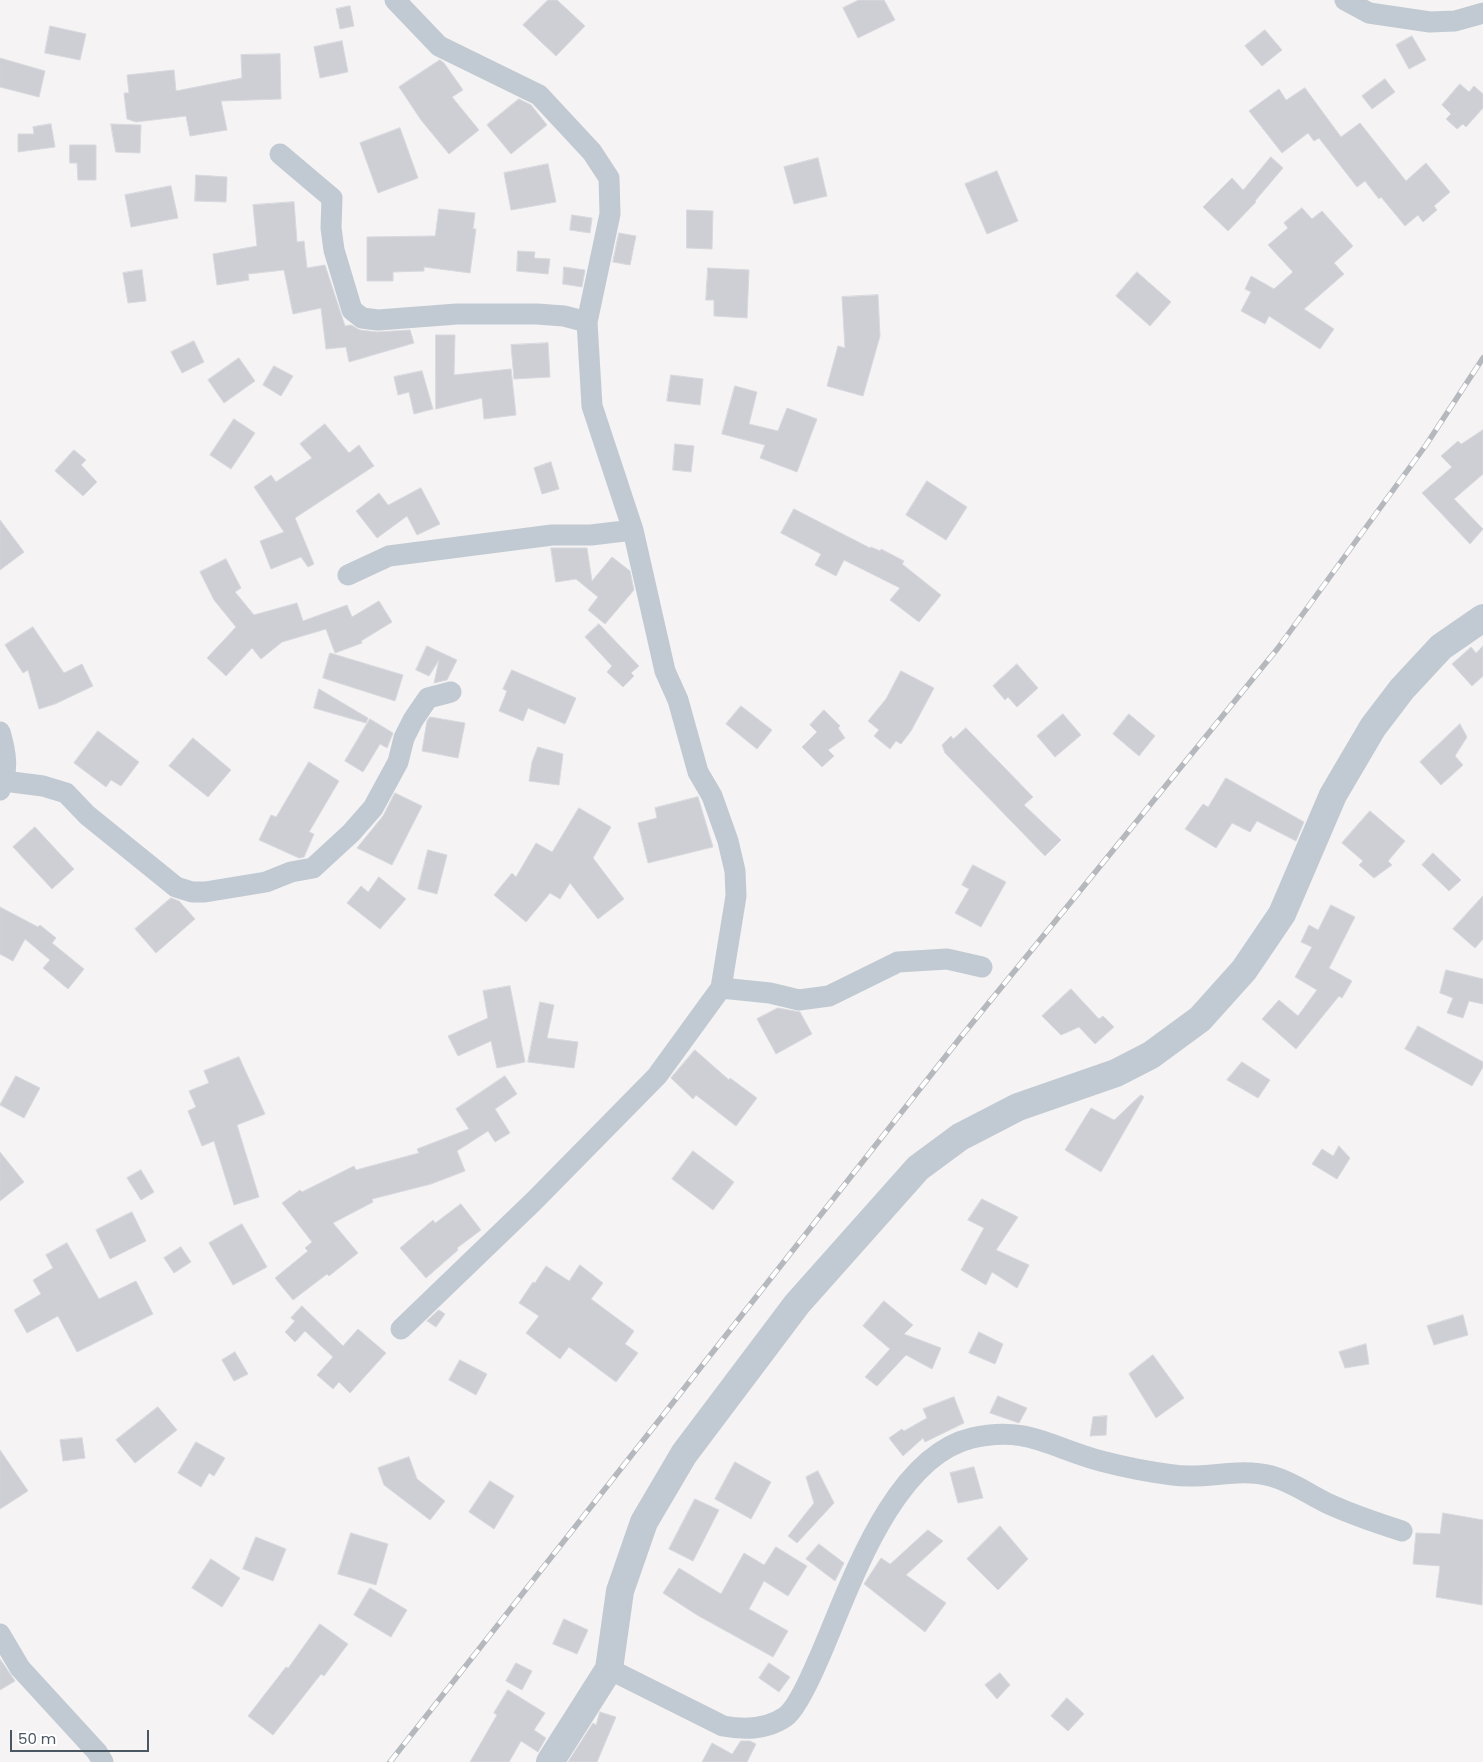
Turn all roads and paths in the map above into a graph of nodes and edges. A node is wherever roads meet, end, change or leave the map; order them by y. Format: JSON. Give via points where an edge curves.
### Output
{"nodes":[{"id":1,"x":395,"y":0,"type":"edge"},
{"id":2,"x":1345,"y":0,"type":"edge"},
{"id":3,"x":1483,"y":13,"type":"edge"},
{"id":4,"x":280,"y":154,"type":"dead end"},
{"id":5,"x":587,"y":322,"type":"junction"},
{"id":6,"x":633,"y":530,"type":"junction"},
{"id":7,"x":348,"y":575,"type":"dead end"},
{"id":8,"x":1483,"y":618,"type":"edge"},
{"id":9,"x":451,"y":692,"type":"dead end"},
{"id":10,"x":0,"y":732,"type":"edge"},
{"id":11,"x":2,"y":786,"type":"edge"},
{"id":12,"x":982,"y":967,"type":"dead end"},
{"id":13,"x":721,"y":988,"type":"junction"},
{"id":14,"x":401,"y":1329,"type":"dead end"},
{"id":15,"x":1402,"y":1531,"type":"dead end"},
{"id":16,"x":0,"y":1634,"type":"edge"},
{"id":17,"x":609,"y":1669,"type":"junction"},
{"id":18,"x":103,"y":1762,"type":"edge"},
{"id":19,"x":550,"y":1762,"type":"edge"}],
"edges":[{"from":1,"to":5,"type":"street","via":[[439,46],[540,95],[592,152],[608,178],[610,214]]},
{"from":2,"to":3,"type":"street","via":[[1369,13],[1430,22],[1455,21]]},
{"from":4,"to":5,"type":"street","via":[[332,198],[330,228],[334,250],[352,310],[362,318],[538,314]]},
{"from":5,"to":6,"type":"street","via":[[592,406]]},
{"from":6,"to":7,"type":"street","via":[[552,535],[389,556]]},
{"from":6,"to":13,"type":"street","via":[[665,670],[678,700],[698,772],[712,796],[728,841],[735,871],[736,896]]},
{"from":8,"to":17,"type":"street","via":[[1441,647],[1402,689],[1373,727],[1333,795],[1282,914],[1244,970],[1200,1019],[1158,1050],[1125,1068],[1018,1107],[960,1137],[918,1168],[797,1304],[684,1454],[644,1522],[620,1591]]},
{"from":9,"to":11,"type":"street","via":[[428,698],[412,720],[398,762],[373,808],[351,833],[313,868],[266,882],[205,892],[176,887],[87,815],[66,793],[43,786]]},
{"from":10,"to":11,"type":"street","via":[[7,755]]},
{"from":12,"to":13,"type":"street","via":[[947,959],[898,962],[828,996],[799,1000]]},
{"from":13,"to":14,"type":"street","via":[[657,1076]]},
{"from":15,"to":17,"type":"street","via":[[1353,1515],[1299,1486],[1268,1475],[1236,1472],[1175,1476],[1101,1461],[1028,1436],[1011,1433],[970,1438],[932,1458],[898,1493],[870,1544],[809,1681],[786,1716],[764,1727],[742,1729],[723,1726]]},
{"from":16,"to":18,"type":"street","via":[[20,1668]]},
{"from":17,"to":19,"type":"street"}]}
